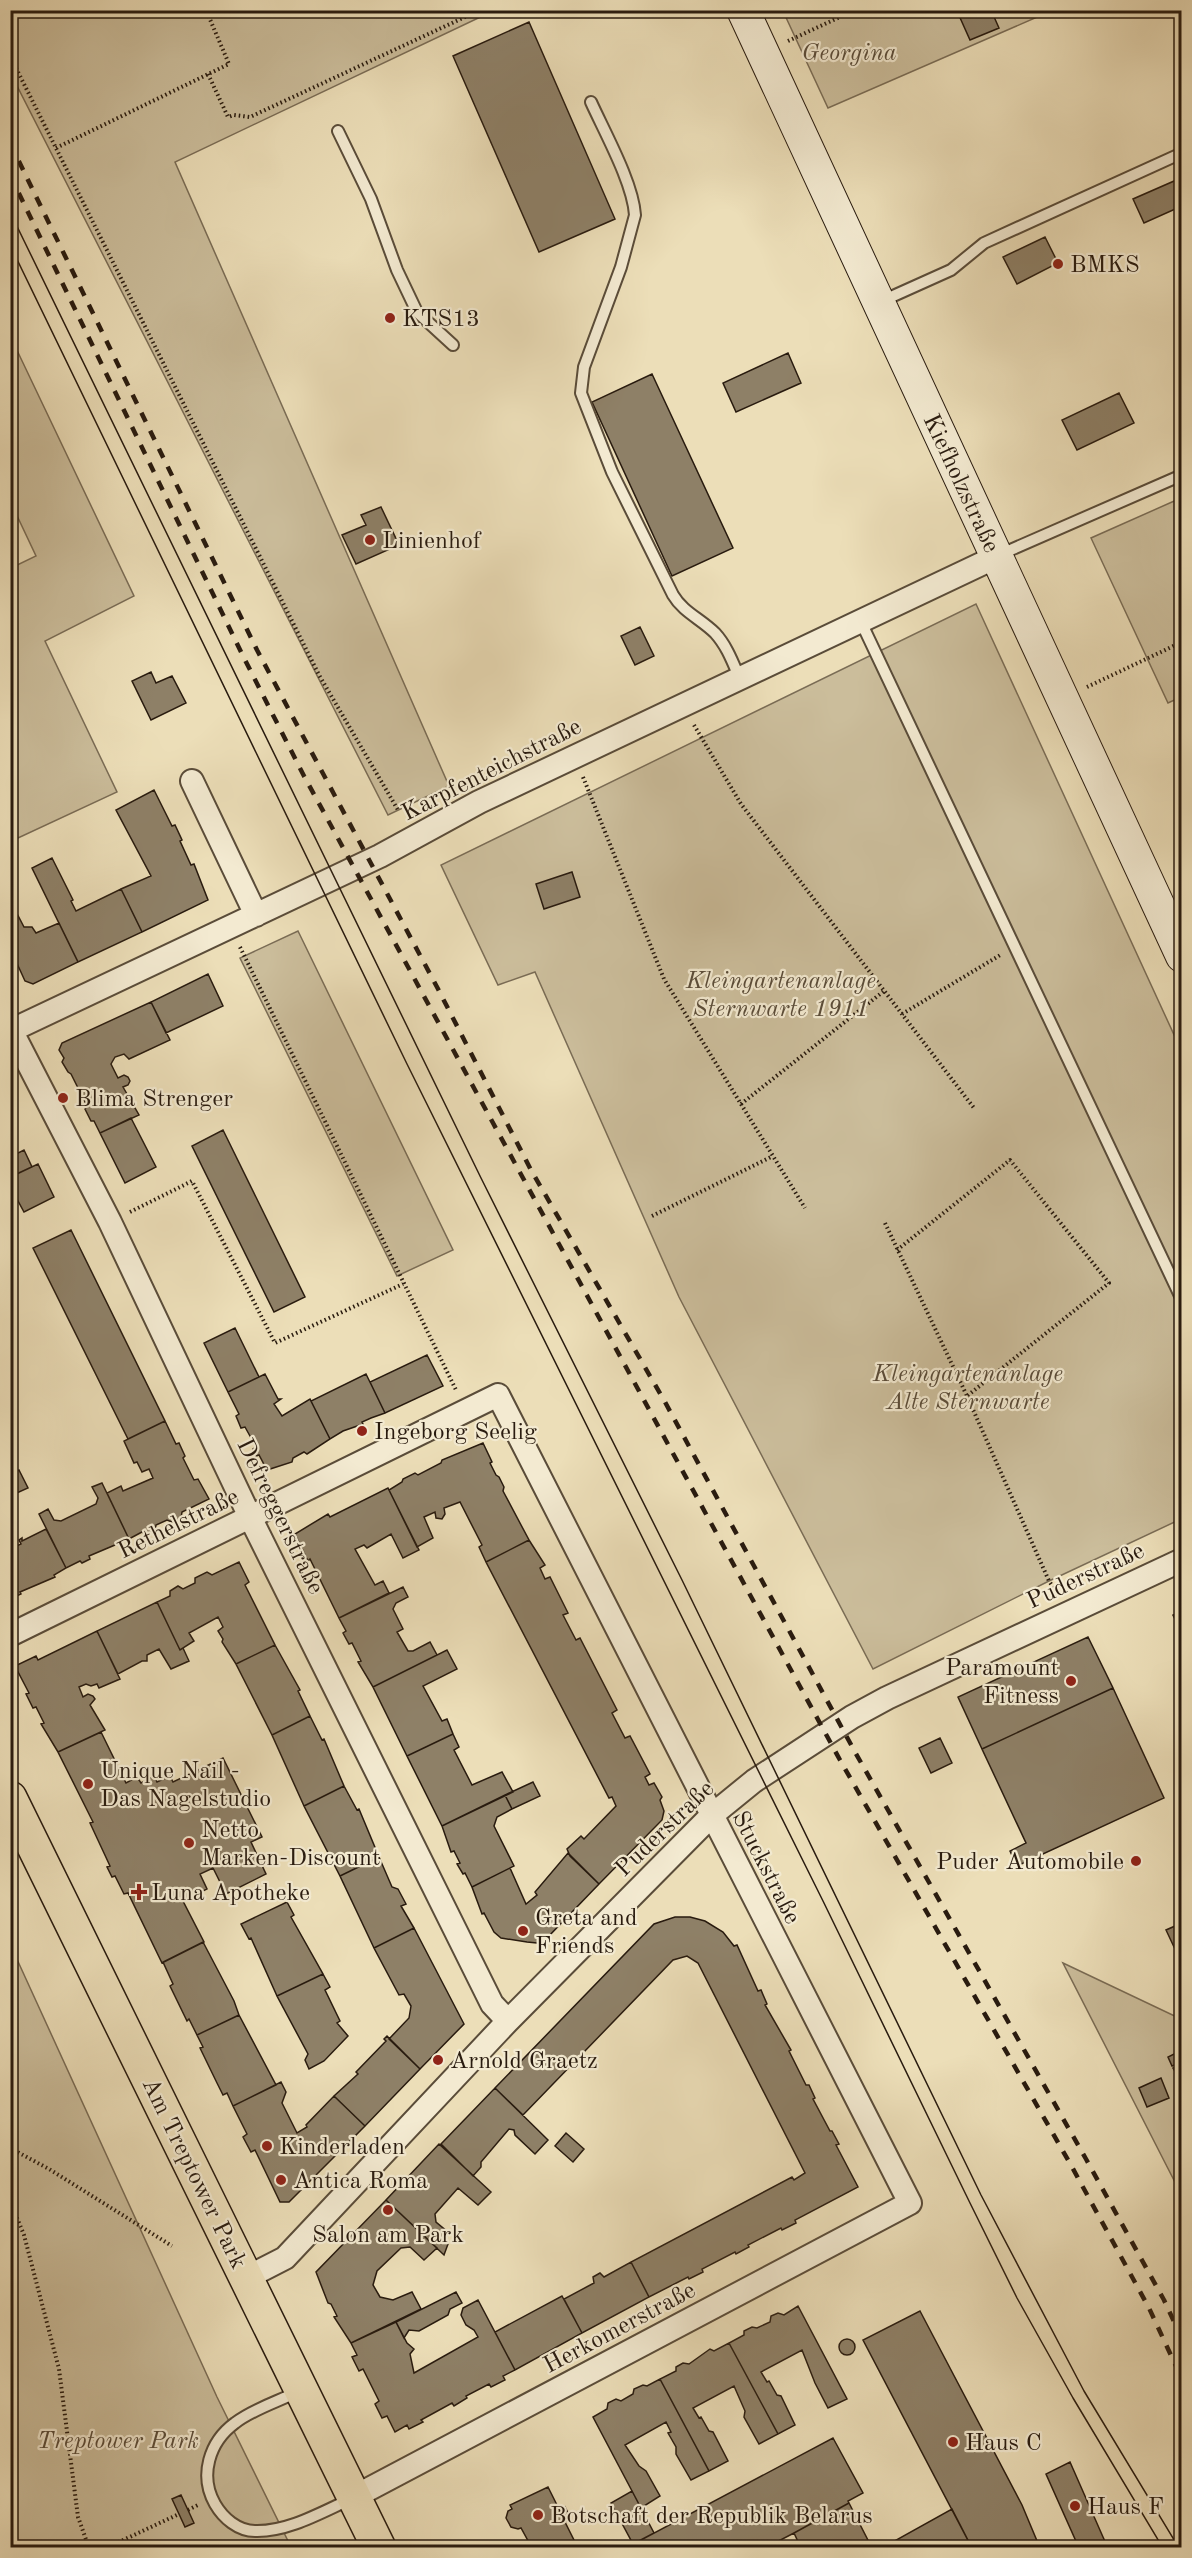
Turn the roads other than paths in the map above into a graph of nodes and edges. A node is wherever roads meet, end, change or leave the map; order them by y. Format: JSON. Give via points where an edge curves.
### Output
{"nodes":[{"id":1,"x":743,"y":10,"type":"edge"},
{"id":2,"x":591,"y":102,"type":"dead end"},
{"id":3,"x":338,"y":131,"type":"dead end"},
{"id":4,"x":1182,"y":153,"type":"edge"},
{"id":5,"x":879,"y":303,"type":"junction"},
{"id":6,"x":453,"y":345,"type":"dead end"},
{"id":7,"x":1182,"y":475,"type":"edge"},
{"id":8,"x":996,"y":556,"type":"junction"},
{"id":9,"x":861,"y":622,"type":"junction"},
{"id":10,"x":740,"y":679,"type":"junction"},
{"id":11,"x":192,"y":782,"type":"dead end"},
{"id":12,"x":255,"y":915,"type":"junction"},
{"id":13,"x":1182,"y":956,"type":"edge"},
{"id":14,"x":11,"y":1031,"type":"edge"},
{"id":15,"x":1182,"y":1300,"type":"edge"},
{"id":16,"x":498,"y":1395,"type":"joint"},
{"id":17,"x":250,"y":1517,"type":"junction"},
{"id":18,"x":1182,"y":1560,"type":"edge"},
{"id":19,"x":10,"y":1635,"type":"edge"},
{"id":20,"x":10,"y":1798,"type":"edge"},
{"id":21,"x":711,"y":1816,"type":"junction"},
{"id":22,"x":508,"y":2021,"type":"junction"},
{"id":23,"x":909,"y":2203,"type":"joint"},
{"id":24,"x":246,"y":2278,"type":"junction"},
{"id":25,"x":301,"y":2391,"type":"junction"},
{"id":26,"x":354,"y":2497,"type":"junction"},
{"id":27,"x":379,"y":2547,"type":"edge"}],
"edges":[{"from":1,"to":5,"type":"street","name":"Kiefholzstraße"},
{"from":2,"to":10,"type":"lane","via":[[622,172],[634,215],[621,267],[584,366],[582,399],[612,472],[678,605],[715,633]]},
{"from":3,"to":6,"type":"lane","via":[[371,199],[417,312]]},
{"from":4,"to":5,"type":"lane","via":[[984,243],[951,270]]},
{"from":5,"to":8,"type":"street","name":"Kiefholzstraße"},
{"from":7,"to":8,"type":"lane"},
{"from":8,"to":9,"type":"street","name":"Karpfenteichstraße"},
{"from":8,"to":13,"type":"street","name":"Kiefholzstraße"},
{"from":9,"to":10,"type":"street","name":"Karpfenteichstraße"},
{"from":9,"to":15,"type":"lane"},
{"from":10,"to":12,"type":"street","name":"Karpfenteichstraße","via":[[479,802]]},
{"from":11,"to":12,"type":"street"},
{"from":12,"to":14,"type":"street","name":"Karpfenteichstraße"},
{"from":14,"to":17,"type":"street","name":"Defreggerstraße","via":[[110,1222]]},
{"from":16,"to":17,"type":"street","name":"Rethelstraße"},
{"from":16,"to":21,"type":"street","name":"Stuckstraße"},
{"from":17,"to":19,"type":"street","name":"Rethelstraße"},
{"from":17,"to":22,"type":"street","name":"Defreggerstraße","via":[[492,2004]]},
{"from":18,"to":21,"type":"street","name":"Puderstraße","via":[[852,1717],[754,1781]]},
{"from":20,"to":24,"type":"main road","name":"Am Treptower Park"},
{"from":21,"to":22,"type":"street","name":"Puderstraße"},
{"from":21,"to":23,"type":"street","name":"Stuckstraße"},
{"from":22,"to":24,"type":"street","name":"Puderstraße","via":[[285,2258]]},
{"from":23,"to":26,"type":"street","name":"Herkomerstraße"},
{"from":24,"to":25,"type":"main road","name":"Am Treptower Park"},
{"from":25,"to":26,"type":"main road","name":"Am Treptower Park"},
{"from":25,"to":26,"type":"lane","via":[[252,2413],[223,2435],[206,2469],[206,2484],[212,2498],[221,2514],[236,2526],[254,2531],[280,2528]]},
{"from":26,"to":27,"type":"main road","name":"Am Treptower Park"}]}
